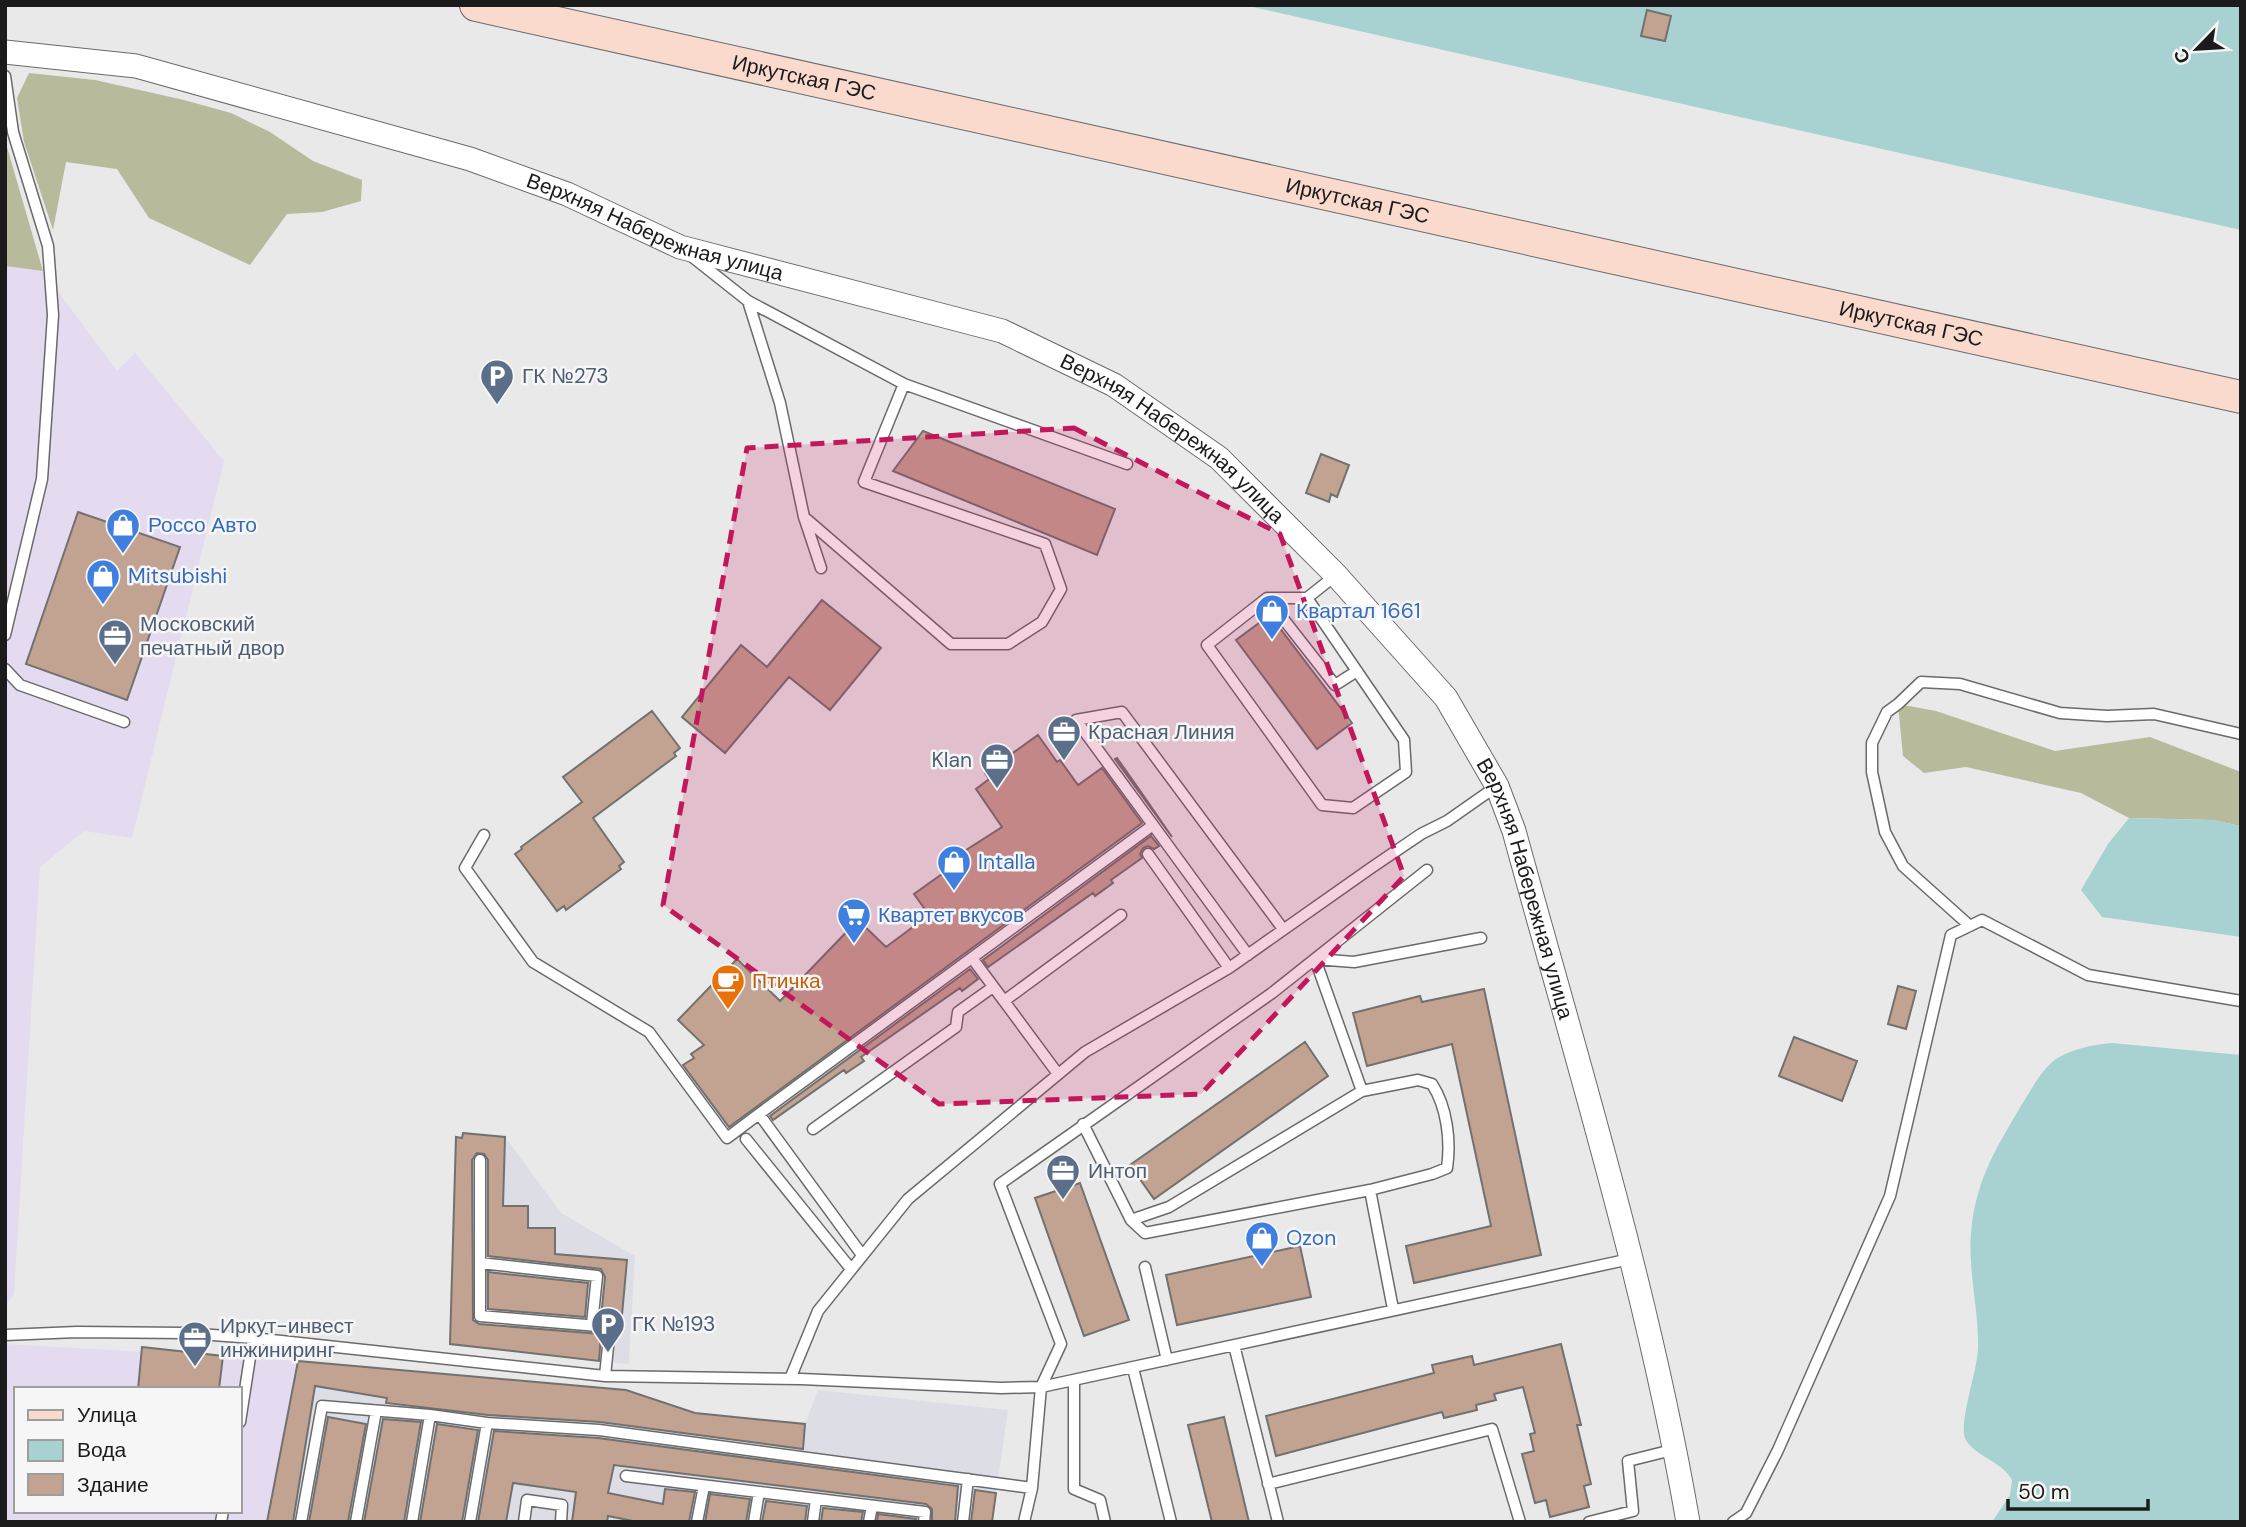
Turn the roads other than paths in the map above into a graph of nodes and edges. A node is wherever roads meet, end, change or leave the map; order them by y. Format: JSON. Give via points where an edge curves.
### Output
{"nodes":[{"id":1,"x":476,"y":5,"type":"edge"},
{"id":2,"x":5,"y":52,"type":"edge"},
{"id":3,"x":5,"y":76,"type":"edge"},
{"id":4,"x":680,"y":247,"type":"junction"},
{"id":5,"x":748,"y":301,"type":"junction"},
{"id":6,"x":904,"y":384,"type":"junction"},
{"id":7,"x":2241,"y":397,"type":"edge"},
{"id":8,"x":1127,"y":464,"type":"dead end"},
{"id":9,"x":804,"y":517,"type":"junction"},
{"id":10,"x":821,"y":568,"type":"dead end"},
{"id":11,"x":1336,"y":575,"type":"junction"},
{"id":12,"x":1268,"y":598,"type":"junction"},
{"id":13,"x":1307,"y":598,"type":"junction"},
{"id":14,"x":5,"y":635,"type":"edge"},
{"id":15,"x":5,"y":669,"type":"edge"},
{"id":16,"x":1357,"y":671,"type":"junction"},
{"id":17,"x":124,"y":722,"type":"dead end"},
{"id":18,"x":2241,"y":734,"type":"edge"},
{"id":19,"x":1497,"y":786,"type":"junction"},
{"id":20,"x":1153,"y":825,"type":"junction"},
{"id":21,"x":484,"y":835,"type":"dead end"},
{"id":22,"x":1148,"y":854,"type":"dead end"},
{"id":23,"x":1427,"y":870,"type":"dead end"},
{"id":24,"x":1121,"y":915,"type":"dead end"},
{"id":25,"x":1970,"y":926,"type":"junction"},
{"id":26,"x":1283,"y":929,"type":"junction"},
{"id":27,"x":1481,"y":938,"type":"dead end"},
{"id":28,"x":1248,"y":955,"type":"junction"},
{"id":29,"x":972,"y":958,"type":"junction"},
{"id":30,"x":1315,"y":959,"type":"junction"},
{"id":31,"x":1229,"y":968,"type":"junction"},
{"id":32,"x":993,"y":986,"type":"junction"},
{"id":33,"x":1004,"y":1001,"type":"junction"},
{"id":34,"x":2241,"y":1001,"type":"edge"},
{"id":35,"x":1058,"y":1074,"type":"junction"},
{"id":36,"x":1362,"y":1091,"type":"junction"},
{"id":37,"x":759,"y":1114,"type":"junction"},
{"id":38,"x":1083,"y":1124,"type":"junction"},
{"id":39,"x":813,"y":1129,"type":"dead end"},
{"id":40,"x":746,"y":1139,"type":"dead end"},
{"id":41,"x":480,"y":1160,"type":"dead end"},
{"id":42,"x":1370,"y":1190,"type":"junction"},
{"id":43,"x":1131,"y":1220,"type":"junction"},
{"id":44,"x":862,"y":1255,"type":"junction"},
{"id":45,"x":1630,"y":1259,"type":"junction"},
{"id":46,"x":480,"y":1264,"type":"junction"},
{"id":47,"x":1145,"y":1267,"type":"dead end"},
{"id":48,"x":851,"y":1269,"type":"junction"},
{"id":49,"x":1393,"y":1309,"type":"junction"},
{"id":50,"x":592,"y":1324,"type":"junction"},
{"id":51,"x":5,"y":1335,"type":"edge"},
{"id":52,"x":253,"y":1338,"type":"junction"},
{"id":53,"x":1234,"y":1345,"type":"junction"},
{"id":54,"x":1167,"y":1360,"type":"junction"},
{"id":55,"x":1133,"y":1368,"type":"junction"},
{"id":56,"x":605,"y":1376,"type":"junction"},
{"id":57,"x":790,"y":1379,"type":"junction"},
{"id":58,"x":1074,"y":1381,"type":"junction"},
{"id":59,"x":1041,"y":1387,"type":"junction"},
{"id":60,"x":242,"y":1409,"type":"edge"},
{"id":61,"x":376,"y":1411,"type":"junction"},
{"id":62,"x":430,"y":1415,"type":"junction"},
{"id":63,"x":487,"y":1423,"type":"junction"},
{"id":64,"x":1676,"y":1449,"type":"junction"},
{"id":65,"x":626,"y":1476,"type":"dead end"},
{"id":66,"x":968,"y":1479,"type":"junction"},
{"id":67,"x":1268,"y":1484,"type":"junction"},
{"id":68,"x":704,"y":1486,"type":"junction"},
{"id":69,"x":1032,"y":1488,"type":"junction"},
{"id":70,"x":759,"y":1492,"type":"junction"},
{"id":71,"x":816,"y":1499,"type":"junction"},
{"id":72,"x":872,"y":1506,"type":"junction"},
{"id":73,"x":1632,"y":1516,"type":"edge"},
{"id":74,"x":301,"y":1522,"type":"edge"},
{"id":75,"x":356,"y":1522,"type":"edge"},
{"id":76,"x":412,"y":1522,"type":"edge"},
{"id":77,"x":470,"y":1522,"type":"edge"},
{"id":78,"x":524,"y":1522,"type":"edge"},
{"id":79,"x":561,"y":1522,"type":"edge"},
{"id":80,"x":697,"y":1522,"type":"edge"},
{"id":81,"x":754,"y":1522,"type":"edge"},
{"id":82,"x":813,"y":1522,"type":"edge"},
{"id":83,"x":869,"y":1522,"type":"edge"},
{"id":84,"x":924,"y":1522,"type":"edge"},
{"id":85,"x":963,"y":1522,"type":"edge"},
{"id":86,"x":1024,"y":1522,"type":"edge"},
{"id":87,"x":1030,"y":1522,"type":"edge"},
{"id":88,"x":1105,"y":1522,"type":"edge"},
{"id":89,"x":1171,"y":1522,"type":"edge"},
{"id":90,"x":1278,"y":1522,"type":"edge"},
{"id":91,"x":1520,"y":1522,"type":"edge"},
{"id":92,"x":1589,"y":1522,"type":"edge"},
{"id":93,"x":1688,"y":1522,"type":"edge"},
{"id":94,"x":1733,"y":1522,"type":"edge"}],
"edges":[{"from":1,"to":7,"type":"main road","name":"Иркутская ГЭС"},
{"from":2,"to":4,"type":"street","name":"Верхняя Набережная улица","via":[[136,66],[470,159],[567,194]]},
{"from":3,"to":14,"type":"lane","via":[[13,132],[48,247],[53,316],[42,479]]},
{"from":4,"to":5,"type":"lane"},
{"from":4,"to":11,"type":"street","name":"Верхняя Набережная улица","via":[[1002,331],[1114,385],[1219,458]]},
{"from":5,"to":6,"type":"lane"},
{"from":5,"to":9,"type":"lane","via":[[780,403]]},
{"from":6,"to":8,"type":"lane"},
{"from":6,"to":9,"type":"lane","via":[[864,482],[1045,544],[1061,589],[1042,622],[1008,644],[951,644]]},
{"from":9,"to":10,"type":"lane"},
{"from":11,"to":13,"type":"lane"},
{"from":11,"to":19,"type":"street","name":"Верхняя Набережная улица","via":[[1446,698]]},
{"from":12,"to":13,"type":"lane"},
{"from":12,"to":16,"type":"lane","via":[[1335,685]]},
{"from":12,"to":16,"type":"lane","via":[[1207,645],[1322,805],[1353,808],[1406,772],[1404,740]]},
{"from":13,"to":16,"type":"lane"},
{"from":15,"to":17,"type":"lane","via":[[20,685]]},
{"from":18,"to":25,"type":"lane","via":[[2154,714],[2060,713],[1960,684],[1921,682],[1887,712],[1872,743],[1872,772],[1885,832],[1903,866]]},
{"from":19,"to":26,"type":"lane"},
{"from":19,"to":45,"type":"street","name":"Верхняя Набережная улица","via":[[1514,831]]},
{"from":20,"to":26,"type":"lane","via":[[1076,720],[1122,712]]},
{"from":20,"to":28,"type":"lane"},
{"from":20,"to":29,"type":"lane"},
{"from":21,"to":37,"type":"lane","via":[[465,868],[533,962],[649,1032],[727,1138]]},
{"from":22,"to":31,"type":"lane"},
{"from":23,"to":30,"type":"lane"},
{"from":24,"to":33,"type":"lane"},
{"from":25,"to":34,"type":"lane","via":[[1982,920],[2088,975]]},
{"from":25,"to":94,"type":"lane","via":[[1951,935],[1890,1196],[1779,1450],[1746,1513]]},
{"from":26,"to":28,"type":"lane"},
{"from":27,"to":30,"type":"lane","via":[[1354,962]]},
{"from":28,"to":31,"type":"lane"},
{"from":29,"to":32,"type":"lane"},
{"from":29,"to":37,"type":"lane"},
{"from":30,"to":36,"type":"lane"},
{"from":30,"to":38,"type":"lane"},
{"from":31,"to":35,"type":"lane","via":[[1085,1052]]},
{"from":32,"to":33,"type":"lane"},
{"from":32,"to":39,"type":"lane","via":[[958,1012],[957,1027]]},
{"from":33,"to":35,"type":"lane"},
{"from":35,"to":44,"type":"lane","via":[[908,1199]]},
{"from":36,"to":42,"type":"lane","via":[[1418,1080],[1432,1084],[1440,1097],[1450,1150],[1447,1168]]},
{"from":36,"to":43,"type":"lane","via":[[1169,1208]]},
{"from":37,"to":44,"type":"lane"},
{"from":38,"to":43,"type":"lane"},
{"from":38,"to":59,"type":"lane","via":[[1000,1184],[1060,1344]]},
{"from":40,"to":48,"type":"lane"},
{"from":41,"to":46,"type":"lane"},
{"from":42,"to":43,"type":"lane","via":[[1145,1233]]},
{"from":42,"to":49,"type":"lane"},
{"from":44,"to":48,"type":"lane"},
{"from":45,"to":49,"type":"lane"},
{"from":45,"to":64,"type":"street","name":"Верхняя Набережная улица"},
{"from":46,"to":50,"type":"lane","via":[[480,1315]]},
{"from":46,"to":50,"type":"lane","via":[[597,1276]]},
{"from":47,"to":54,"type":"lane"},
{"from":48,"to":57,"type":"lane","via":[[818,1311]]},
{"from":49,"to":53,"type":"lane"},
{"from":50,"to":56,"type":"lane","via":[[610,1327]]},
{"from":51,"to":52,"type":"lane","via":[[77,1332]]},
{"from":52,"to":56,"type":"lane"},
{"from":52,"to":60,"type":"lane"},
{"from":53,"to":54,"type":"lane"},
{"from":53,"to":67,"type":"lane"},
{"from":54,"to":55,"type":"lane"},
{"from":55,"to":58,"type":"lane"},
{"from":55,"to":89,"type":"lane"},
{"from":56,"to":57,"type":"lane"},
{"from":57,"to":59,"type":"lane"},
{"from":58,"to":59,"type":"lane"},
{"from":58,"to":88,"type":"lane","via":[[1074,1489],[1100,1500]]},
{"from":59,"to":69,"type":"lane"},
{"from":61,"to":62,"type":"lane"},
{"from":61,"to":74,"type":"lane","via":[[321,1406]]},
{"from":61,"to":75,"type":"lane"},
{"from":62,"to":63,"type":"lane"},
{"from":62,"to":76,"type":"lane"},
{"from":63,"to":66,"type":"lane","via":[[599,1430]]},
{"from":63,"to":77,"type":"lane"},
{"from":64,"to":73,"type":"lane","via":[[1628,1461]]},
{"from":64,"to":93,"type":"street","name":"Верхняя Набережная улица"},
{"from":65,"to":68,"type":"lane"},
{"from":66,"to":69,"type":"lane"},
{"from":66,"to":85,"type":"lane"},
{"from":67,"to":90,"type":"lane"},
{"from":67,"to":91,"type":"lane","via":[[1492,1429]]},
{"from":68,"to":70,"type":"lane"},
{"from":68,"to":80,"type":"lane"},
{"from":69,"to":86,"type":"lane"},
{"from":69,"to":87,"type":"lane"},
{"from":70,"to":71,"type":"lane"},
{"from":70,"to":81,"type":"lane"},
{"from":71,"to":72,"type":"lane"},
{"from":71,"to":82,"type":"lane"},
{"from":72,"to":83,"type":"lane"},
{"from":72,"to":84,"type":"lane","via":[[925,1512]]},
{"from":73,"to":92,"type":"lane"},
{"from":78,"to":79,"type":"lane","via":[[527,1500],[562,1505]]}]}
